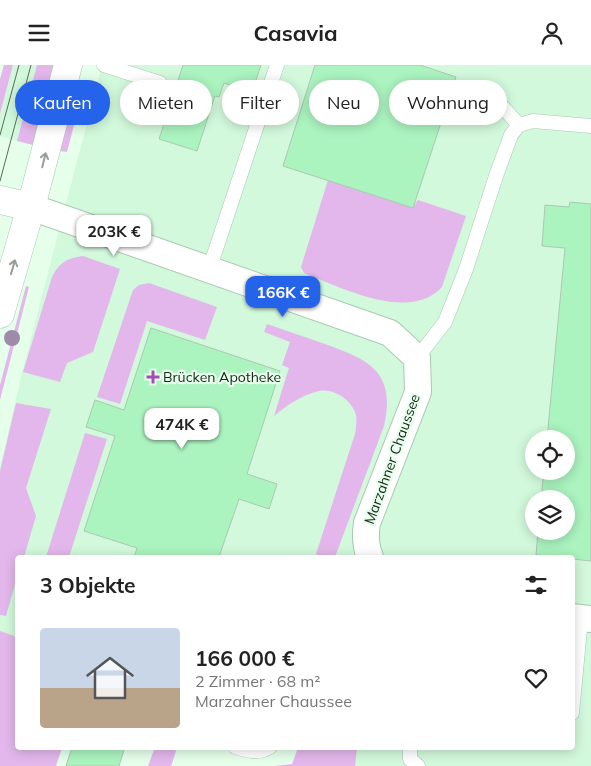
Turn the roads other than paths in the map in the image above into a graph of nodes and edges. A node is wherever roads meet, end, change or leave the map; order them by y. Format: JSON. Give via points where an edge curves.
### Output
{"nodes":[{"id":1,"x":68,"y":65,"type":"edge"},
{"id":2,"x":104,"y":65,"type":"edge"},
{"id":3,"x":277,"y":65,"type":"edge"},
{"id":4,"x":151,"y":80,"type":"edge"},
{"id":5,"x":507,"y":112,"type":"edge"},
{"id":6,"x":519,"y":125,"type":"junction"},
{"id":7,"x":591,"y":126,"type":"edge"},
{"id":8,"x":0,"y":200,"type":"edge"},
{"id":9,"x":32,"y":207,"type":"junction"},
{"id":10,"x":209,"y":270,"type":"junction"},
{"id":11,"x":0,"y":314,"type":"edge"},
{"id":12,"x":417,"y":358,"type":"junction"},
{"id":13,"x":369,"y":555,"type":"edge"},
{"id":14,"x":581,"y":618,"type":"edge"},
{"id":15,"x":575,"y":681,"type":"edge"},
{"id":16,"x":243,"y":750,"type":"edge"},
{"id":17,"x":261,"y":750,"type":"edge"},
{"id":18,"x":410,"y":750,"type":"edge"},
{"id":19,"x":418,"y":766,"type":"edge"}],
"edges":[{"from":9,"to":1,"type":"main road","one_way":true},
{"from":2,"to":4,"type":"lane"},
{"from":3,"to":10,"type":"lane"},
{"from":5,"to":6,"type":"lane"},
{"from":6,"to":7,"type":"lane","via":[[533,121]]},
{"from":6,"to":12,"type":"lane","via":[[510,135],[445,322]]},
{"from":8,"to":9,"type":"main road"},
{"from":9,"to":10,"type":"street"},
{"from":11,"to":9,"type":"main road","one_way":true},
{"from":10,"to":12,"type":"street","via":[[390,333]]},
{"from":12,"to":13,"type":"street","name":"Marzahner Chaussee","via":[[418,393],[367,523],[365,536]]},
{"from":14,"to":15,"type":"lane"},
{"from":16,"to":17,"type":"lane"},
{"from":18,"to":19,"type":"lane","via":[[410,759]]}]}
